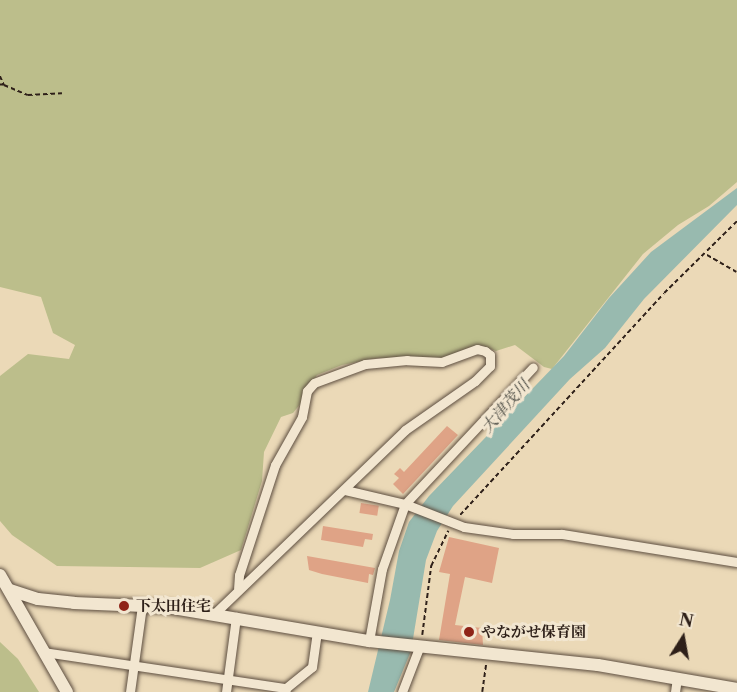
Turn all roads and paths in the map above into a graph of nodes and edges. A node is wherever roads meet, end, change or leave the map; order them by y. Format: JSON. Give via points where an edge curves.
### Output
{"nodes":[{"id":1,"x":0,"y":76,"type":"edge"},
{"id":2,"x":0,"y":85,"type":"edge"},
{"id":3,"x":4,"y":85,"type":"junction"},
{"id":4,"x":62,"y":93,"type":"dead end"},
{"id":5,"x":737,"y":221,"type":"edge"},
{"id":6,"x":705,"y":254,"type":"junction"},
{"id":7,"x":737,"y":272,"type":"edge"},
{"id":8,"x":533,"y":367,"type":"dead end"},
{"id":9,"x":345,"y":490,"type":"junction"},
{"id":10,"x":405,"y":504,"type":"junction"},
{"id":11,"x":454,"y":522,"type":"junction"},
{"id":12,"x":737,"y":562,"type":"edge"},
{"id":13,"x":0,"y":576,"type":"edge"},
{"id":14,"x":238,"y":588,"type":"junction"},
{"id":15,"x":10,"y":590,"type":"junction"},
{"id":16,"x":142,"y":606,"type":"junction"},
{"id":17,"x":214,"y":614,"type":"junction"},
{"id":18,"x":236,"y":617,"type":"junction"},
{"id":19,"x":318,"y":632,"type":"junction"},
{"id":20,"x":369,"y":641,"type":"junction"},
{"id":21,"x":420,"y":645,"type":"junction"},
{"id":22,"x":44,"y":652,"type":"junction"},
{"id":23,"x":488,"y":652,"type":"junction"},
{"id":24,"x":134,"y":665,"type":"junction"},
{"id":25,"x":677,"y":678,"type":"junction"},
{"id":26,"x":228,"y":679,"type":"junction"},
{"id":27,"x":737,"y":689,"type":"edge"},
{"id":28,"x":285,"y":690,"type":"edge"},
{"id":29,"x":67,"y":692,"type":"edge"},
{"id":30,"x":130,"y":692,"type":"edge"},
{"id":31,"x":226,"y":692,"type":"edge"},
{"id":32,"x":402,"y":692,"type":"edge"},
{"id":33,"x":482,"y":692,"type":"edge"},
{"id":34,"x":675,"y":692,"type":"edge"}],
"edges":[{"from":1,"to":3,"type":"path"},
{"from":2,"to":3,"type":"path"},
{"from":3,"to":4,"type":"path","via":[[28,95]]},
{"from":5,"to":6,"type":"path"},
{"from":6,"to":7,"type":"path"},
{"from":6,"to":11,"type":"path","via":[[664,293]]},
{"from":8,"to":10,"type":"street"},
{"from":9,"to":10,"type":"street"},
{"from":9,"to":14,"type":"street"},
{"from":9,"to":14,"type":"street","via":[[405,430],[476,381],[490,366],[490,355],[477,349],[442,362],[365,364],[314,383],[307,391],[302,417],[275,465]]},
{"from":10,"to":11,"type":"street"},
{"from":10,"to":20,"type":"street","via":[[382,569]]},
{"from":11,"to":12,"type":"street","via":[[513,534],[562,534]]},
{"from":11,"to":21,"type":"path","via":[[431,566]]},
{"from":13,"to":15,"type":"street"},
{"from":14,"to":17,"type":"street"},
{"from":15,"to":16,"type":"street","via":[[38,599]]},
{"from":15,"to":22,"type":"street"},
{"from":16,"to":17,"type":"street"},
{"from":16,"to":24,"type":"street"},
{"from":17,"to":18,"type":"street"},
{"from":18,"to":19,"type":"street"},
{"from":18,"to":26,"type":"street"},
{"from":19,"to":20,"type":"street"},
{"from":19,"to":28,"type":"street","via":[[312,667]]},
{"from":20,"to":21,"type":"street"},
{"from":21,"to":23,"type":"street"},
{"from":21,"to":32,"type":"street"},
{"from":22,"to":24,"type":"street"},
{"from":22,"to":29,"type":"street"},
{"from":23,"to":25,"type":"street"},
{"from":23,"to":33,"type":"path"},
{"from":24,"to":26,"type":"street"},
{"from":24,"to":30,"type":"street"},
{"from":25,"to":27,"type":"street"},
{"from":25,"to":34,"type":"street"},
{"from":26,"to":28,"type":"street"},
{"from":26,"to":31,"type":"street"}]}
